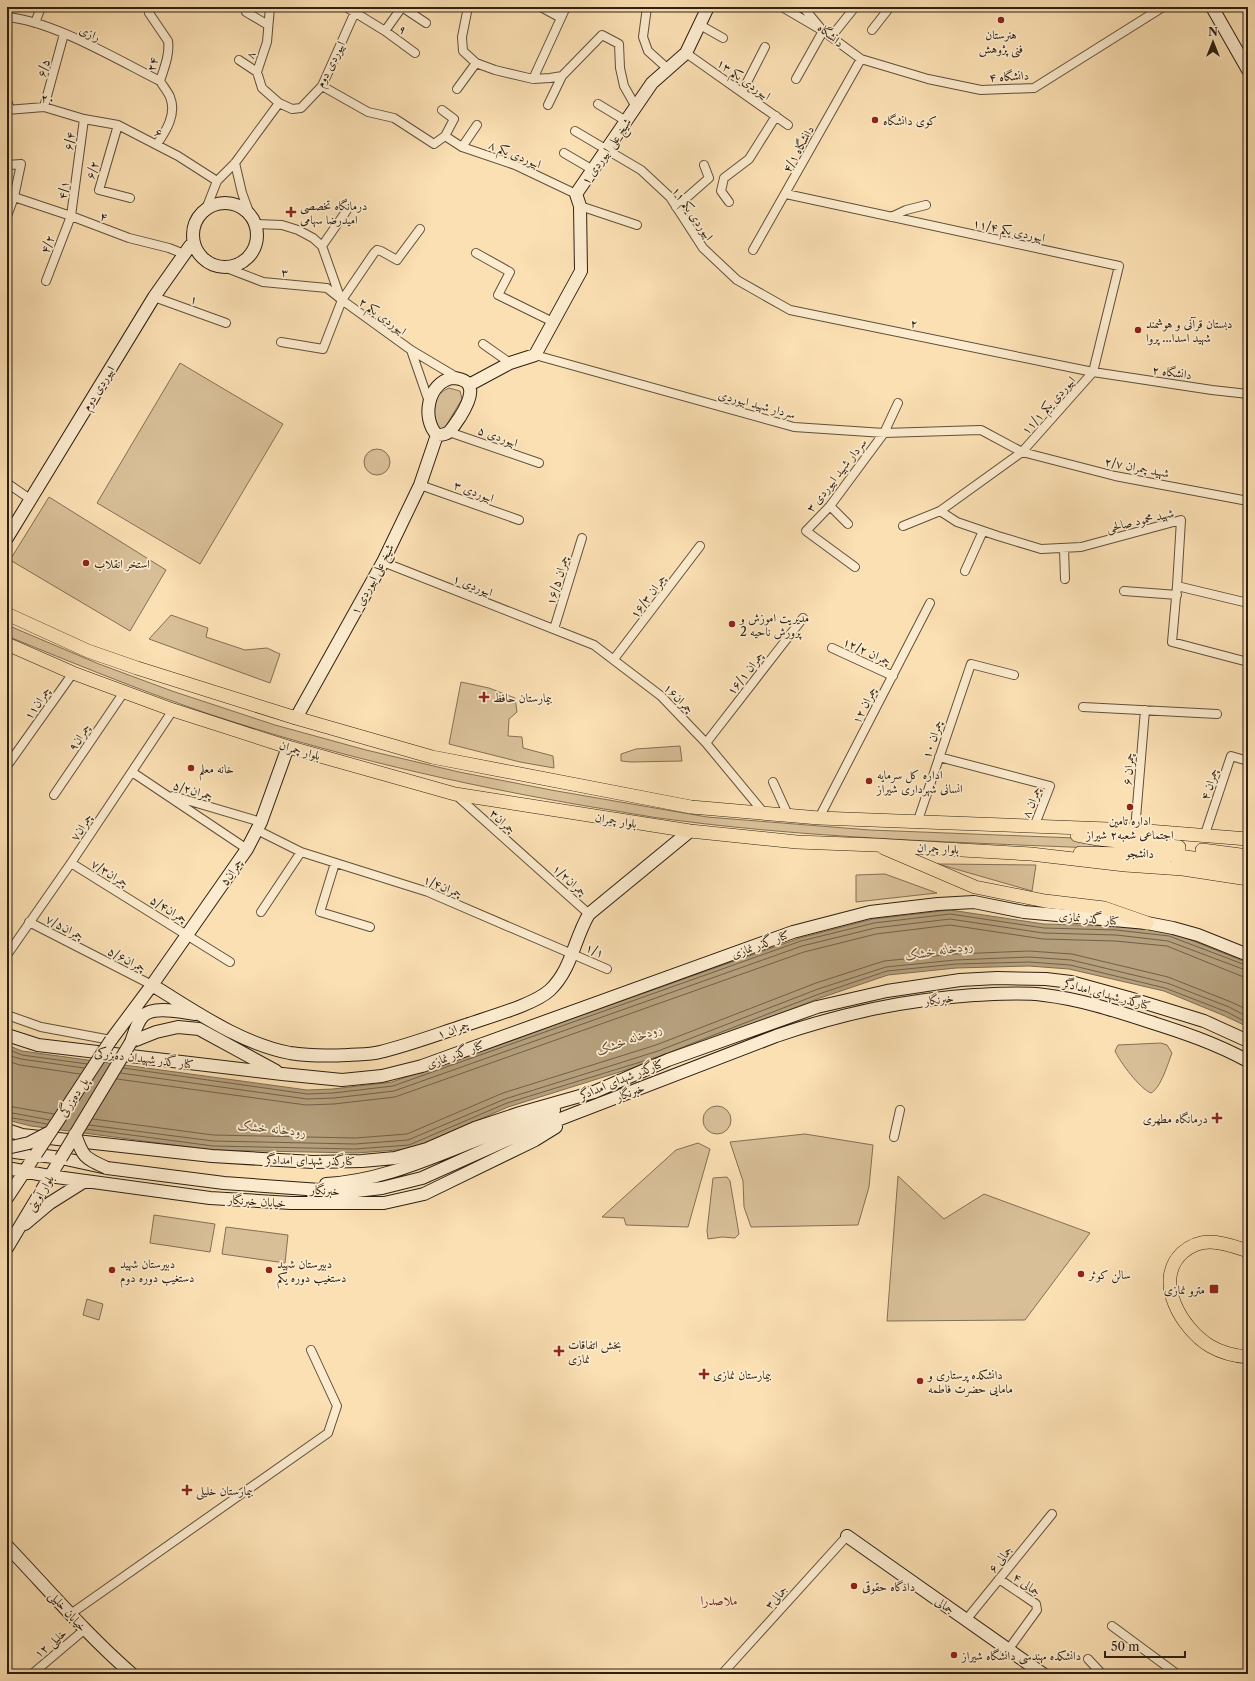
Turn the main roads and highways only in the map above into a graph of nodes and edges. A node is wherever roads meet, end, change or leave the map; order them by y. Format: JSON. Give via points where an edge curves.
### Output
{"nodes":[{"id":1,"x":708,"y":7,"type":"edge"},
{"id":2,"x":1212,"y":7,"type":"edge"},
{"id":3,"x":1248,"y":70,"type":"edge"},
{"id":4,"x":190,"y":247,"type":"junction"},
{"id":5,"x":464,"y":382,"type":"junction"},
{"id":6,"x":443,"y":433,"type":"junction"},
{"id":7,"x":7,"y":538,"type":"edge"},
{"id":8,"x":7,"y":614,"type":"edge"},
{"id":9,"x":7,"y":644,"type":"edge"},
{"id":10,"x":296,"y":718,"type":"junction"},
{"id":11,"x":288,"y":747,"type":"junction"},
{"id":12,"x":1034,"y":827,"type":"junction"},
{"id":13,"x":690,"y":831,"type":"junction"},
{"id":14,"x":1248,"y":840,"type":"edge"},
{"id":15,"x":874,"y":845,"type":"junction"},
{"id":16,"x":1031,"y":854,"type":"junction"},
{"id":17,"x":1248,"y":856,"type":"edge"},
{"id":18,"x":1248,"y":866,"type":"edge"},
{"id":19,"x":1248,"y":879,"type":"edge"},
{"id":20,"x":1147,"y":923,"type":"junction"},
{"id":21,"x":1248,"y":955,"type":"edge"},
{"id":22,"x":152,"y":985,"type":"junction"},
{"id":23,"x":199,"y":1014,"type":"junction"},
{"id":24,"x":7,"y":1035,"type":"edge"},
{"id":25,"x":1248,"y":1041,"type":"edge"},
{"id":26,"x":131,"y":1042,"type":"junction"},
{"id":27,"x":1248,"y":1061,"type":"edge"},
{"id":28,"x":282,"y":1074,"type":"junction"},
{"id":29,"x":594,"y":1092,"type":"junction"},
{"id":30,"x":577,"y":1113,"type":"junction"},
{"id":31,"x":7,"y":1130,"type":"edge"},
{"id":32,"x":51,"y":1132,"type":"junction"},
{"id":33,"x":75,"y":1134,"type":"junction"},
{"id":34,"x":7,"y":1150,"type":"edge"},
{"id":35,"x":36,"y":1154,"type":"junction"},
{"id":36,"x":61,"y":1158,"type":"junction"},
{"id":37,"x":7,"y":1168,"type":"edge"},
{"id":38,"x":107,"y":1168,"type":"junction"},
{"id":39,"x":24,"y":1172,"type":"junction"},
{"id":40,"x":49,"y":1176,"type":"junction"},
{"id":41,"x":85,"y":1181,"type":"junction"},
{"id":42,"x":286,"y":1187,"type":"junction"},
{"id":43,"x":7,"y":1198,"type":"edge"},
{"id":44,"x":16,"y":1232,"type":"junction"},
{"id":45,"x":7,"y":1248,"type":"edge"},
{"id":46,"x":1248,"y":1251,"type":"edge"},
{"id":47,"x":1248,"y":1357,"type":"edge"},
{"id":48,"x":847,"y":1536,"type":"road end"},
{"id":49,"x":7,"y":1546,"type":"edge"},
{"id":50,"x":132,"y":1674,"type":"edge"},
{"id":51,"x":1043,"y":1674,"type":"edge"}],
"edges":[{"from":1,"to":5,"type":"main road","name":"شیخ علی ابیوردی ۱","via":[[686,53],[652,83],[576,194],[580,206],[581,270],[535,355]]},
{"from":2,"to":3,"type":"main road"},
{"from":4,"to":4,"type":"main road","via":[[195,223],[206,209],[213,205],[228,202],[243,207],[256,224],[258,238],[254,251],[238,264],[224,267],[210,263],[196,248]]},
{"from":4,"to":7,"type":"main road","name":"ابیوردی دوم","via":[[154,297]]},
{"from":5,"to":6,"type":"main road","name":"شیخ علی ابیوردی ۱","via":[[470,396],[466,407]]},
{"from":5,"to":6,"type":"main road","via":[[452,378],[441,382],[429,402],[432,430]]},
{"from":6,"to":10,"type":"main road","name":"شیخ علی ابیوردی ۱","via":[[383,562]]},
{"from":8,"to":10,"type":"main road","name":"بلوار چمران","via":[[88,651]]},
{"from":9,"to":11,"type":"main road","name":"بلوار چمران","via":[[73,673],[173,710]]},
{"from":10,"to":12,"type":"main road","name":"بلوار چمران","via":[[443,760],[691,807],[819,818]]},
{"from":11,"to":13,"type":"main road","name":"بلوار چمران","via":[[455,794]]},
{"from":11,"to":22,"type":"main road","name":"چمران۵","via":[[259,826],[247,848]]},
{"from":12,"to":14,"type":"main road","name":"بلوار چمران","via":[[1135,830]]},
{"from":12,"to":17,"type":"main road","name":"دانشجو","via":[[1098,839]]},
{"from":13,"to":15,"type":"main road","name":"بلوار چمران","via":[[797,842]]},
{"from":13,"to":23,"type":"main road","name":"چمران ۱","via":[[589,914],[581,927],[573,954],[561,978],[548,992],[525,1004],[378,1053],[323,1056],[290,1053],[267,1047]]},
{"from":15,"to":16,"type":"main road","name":"بلوار چمران"},
{"from":15,"to":20,"type":"main road","via":[[975,887],[1045,901],[1104,908]]},
{"from":16,"to":18,"type":"main road","name":"دانشجو","via":[[1105,852],[1172,855]]},
{"from":16,"to":19,"type":"main road","name":"بلوار چمران","via":[[1183,869]]},
{"from":20,"to":21,"type":"main road","name":"کنار گذر نمازی","via":[[1198,935]]},
{"from":20,"to":28,"type":"main road","name":"کنار گذر نمازی","via":[[1024,912],[974,902],[870,912],[793,932],[422,1066],[382,1076],[342,1080]]},
{"from":22,"to":23,"type":"main road","name":"چمران ۱"},
{"from":22,"to":32,"type":"main road","name":"پل ده‌بزرگی","bridge":true,"via":[[111,1040]]},
{"from":23,"to":26,"type":"main road","name":"پل ده‌بزرگی","via":[[151,1011],[143,1015]]},
{"from":24,"to":28,"type":"main road","name":"کنار گذر شهیدان ده‌بزرکی","via":[[38,1045]]},
{"from":25,"to":29,"type":"main road","name":"کنارگذر شهدای امدادگر","via":[[1204,1021],[1071,982],[997,978],[960,980],[817,1007],[668,1060]]},
{"from":26,"to":28,"type":"main road","via":[[178,1027],[199,1029]]},
{"from":26,"to":33,"type":"main road","name":"پل ده‌بزرگی","bridge":true},
{"from":27,"to":30,"type":"main road","name":"خبرنگار","via":[[1192,1035],[1069,998],[1042,994],[952,997],[872,1008],[820,1021]]},
{"from":29,"to":31,"type":"main road","name":"کنارگذر شهدای امدادگر","via":[[475,1128],[427,1149],[395,1158],[362,1161],[313,1162],[212,1156],[22,1135]]},
{"from":29,"to":42,"type":"main road","via":[[421,1163],[389,1173],[340,1183]]},
{"from":30,"to":41,"type":"main road","name":"خیابان خبرنگار","via":[[535,1140],[424,1194],[384,1203],[291,1203],[210,1198]]},
{"from":30,"to":42,"type":"main road","name":"خبرنگار","via":[[516,1136],[422,1178],[382,1188],[348,1192]]},
{"from":32,"to":34,"type":"main road","bridge":true},
{"from":32,"to":35,"type":"main road","name":"پل ده‌بزرگی","bridge":true},
{"from":33,"to":36,"type":"main road","name":"پل ده‌بزرگی","bridge":true},
{"from":33,"to":38,"type":"main road","bridge":true,"via":[[81,1152],[89,1160]]},
{"from":34,"to":35,"type":"main road","name":"خبرنگار"},
{"from":35,"to":36,"type":"main road","name":"خبرنگار"},
{"from":35,"to":39,"type":"main road","name":"بلوار آوینی"},
{"from":36,"to":38,"type":"main road","name":"خبرنگار"},
{"from":36,"to":40,"type":"main road","name":"بلوار آوینی"},
{"from":37,"to":39,"type":"main road"},
{"from":38,"to":42,"type":"main road","name":"خبرنگار"},
{"from":39,"to":40,"type":"main road"},
{"from":39,"to":43,"type":"main road","name":"بلوار آوینی"},
{"from":40,"to":41,"type":"main road"},
{"from":40,"to":44,"type":"main road","name":"بلوار آوینی"},
{"from":41,"to":44,"type":"main road","via":[[50,1203]]},
{"from":44,"to":45,"type":"main road","name":"بلوار آوینی"},
{"from":46,"to":47,"type":"main road","via":[[1230,1244],[1202,1242],[1189,1247],[1179,1257],[1172,1268],[1170,1281],[1180,1314],[1196,1335],[1222,1352]]},
{"from":48,"to":51,"type":"main road","name":"جمالی"},
{"from":49,"to":50,"type":"main road","name":"خیابان خلیلی","via":[[72,1613],[84,1630]]}]}
